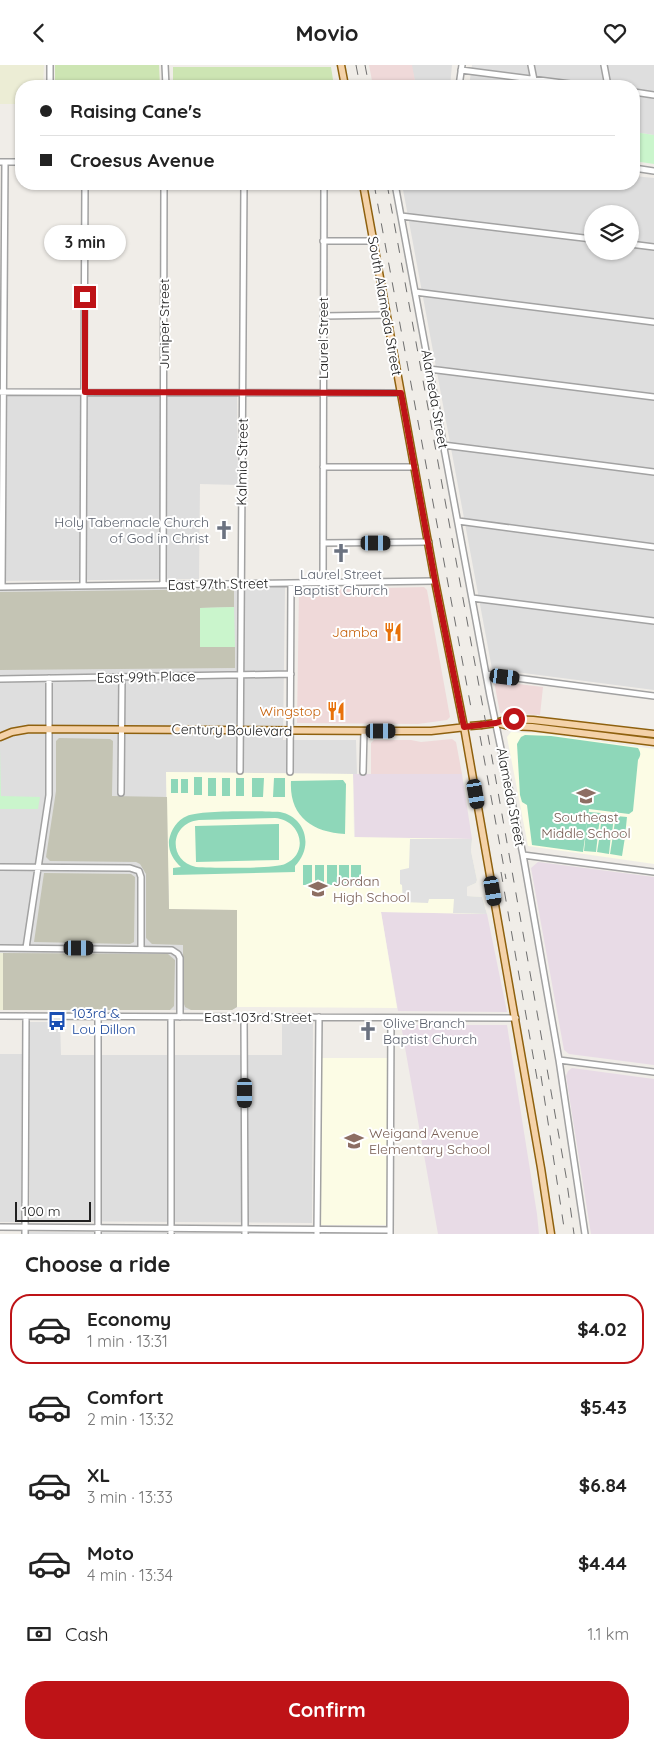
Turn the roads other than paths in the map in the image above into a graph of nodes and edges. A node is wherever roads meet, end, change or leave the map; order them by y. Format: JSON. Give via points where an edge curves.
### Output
{"nodes":[{"id":1,"x":50,"y":65,"type":"edge"},
{"id":2,"x":165,"y":65,"type":"edge"},
{"id":3,"x":341,"y":65,"type":"edge"},
{"id":4,"x":531,"y":65,"type":"edge"},
{"id":5,"x":604,"y":65,"type":"edge"},
{"id":6,"x":462,"y":68,"type":"edge"},
{"id":7,"x":50,"y":80,"type":"edge"},
{"id":8,"x":166,"y":80,"type":"edge"},
{"id":9,"x":344,"y":80,"type":"edge"},
{"id":10,"x":534,"y":80,"type":"joint"},
{"id":11,"x":607,"y":80,"type":"edge"},
{"id":12,"x":640,"y":93,"type":"edge"},
{"id":13,"x":654,"y":95,"type":"edge"},
{"id":14,"x":3,"y":162,"type":"edge"},
{"id":15,"x":640,"y":169,"type":"edge"},
{"id":16,"x":654,"y":171,"type":"edge"},
{"id":17,"x":85,"y":190,"type":"edge"},
{"id":18,"x":164,"y":190,"type":"edge"},
{"id":19,"x":244,"y":190,"type":"edge"},
{"id":20,"x":324,"y":190,"type":"edge"},
{"id":21,"x":364,"y":190,"type":"edge"},
{"id":22,"x":396,"y":190,"type":"edge"},
{"id":23,"x":401,"y":216,"type":"junction"},
{"id":24,"x":584,"y":238,"type":"edge"},
{"id":25,"x":324,"y":241,"type":"junction"},
{"id":26,"x":373,"y":241,"type":"junction"},
{"id":27,"x":639,"y":245,"type":"edge"},
{"id":28,"x":654,"y":247,"type":"edge"},
{"id":29,"x":415,"y":292,"type":"junction"},
{"id":30,"x":387,"y":315,"type":"junction"},
{"id":31,"x":323,"y":316,"type":"junction"},
{"id":32,"x":654,"y":322,"type":"edge"},
{"id":33,"x":429,"y":369,"type":"junction"},
{"id":34,"x":164,"y":391,"type":"junction"},
{"id":35,"x":2,"y":392,"type":"edge"},
{"id":36,"x":85,"y":392,"type":"junction"},
{"id":37,"x":243,"y":392,"type":"junction"},
{"id":38,"x":323,"y":392,"type":"junction"},
{"id":39,"x":401,"y":393,"type":"junction"},
{"id":40,"x":654,"y":397,"type":"edge"},
{"id":41,"x":443,"y":445,"type":"junction"},
{"id":42,"x":323,"y":467,"type":"junction"},
{"id":43,"x":415,"y":467,"type":"junction"},
{"id":44,"x":654,"y":472,"type":"edge"},
{"id":45,"x":458,"y":521,"type":"junction"},
{"id":46,"x":429,"y":542,"type":"junction"},
{"id":47,"x":323,"y":543,"type":"junction"},
{"id":48,"x":654,"y":547,"type":"edge"},
{"id":49,"x":435,"y":581,"type":"junction"},
{"id":50,"x":323,"y":582,"type":"junction"},
{"id":51,"x":241,"y":583,"type":"junction"},
{"id":52,"x":291,"y":583,"type":"junction"},
{"id":53,"x":163,"y":584,"type":"junction"},
{"id":54,"x":83,"y":585,"type":"junction"},
{"id":55,"x":1,"y":587,"type":"edge"},
{"id":56,"x":472,"y":598,"type":"junction"},
{"id":57,"x":654,"y":621,"type":"edge"},
{"id":58,"x":486,"y":674,"type":"junction"},
{"id":59,"x":240,"y":675,"type":"junction"},
{"id":60,"x":291,"y":675,"type":"junction"},
{"id":61,"x":122,"y":677,"type":"junction"},
{"id":62,"x":0,"y":679,"type":"edge"},
{"id":63,"x":49,"y":679,"type":"junction"},
{"id":64,"x":654,"y":695,"type":"edge"},
{"id":65,"x":496,"y":723,"type":"junction"},
{"id":66,"x":467,"y":727,"type":"junction"},
{"id":67,"x":49,"y":729,"type":"junction"},
{"id":68,"x":121,"y":729,"type":"junction"},
{"id":69,"x":240,"y":731,"type":"junction"},
{"id":70,"x":291,"y":731,"type":"junction"},
{"id":71,"x":364,"y":731,"type":"junction"},
{"id":72,"x":654,"y":734,"type":"edge"},
{"id":73,"x":0,"y":737,"type":"edge"},
{"id":74,"x":654,"y":742,"type":"edge"},
{"id":75,"x":240,"y":771,"type":"dead end"},
{"id":76,"x":290,"y":772,"type":"dead end"},
{"id":77,"x":363,"y":772,"type":"dead end"},
{"id":78,"x":121,"y":793,"type":"dead end"},
{"id":79,"x":523,"y":855,"type":"junction"},
{"id":80,"x":0,"y":867,"type":"edge"},
{"id":81,"x":38,"y":867,"type":"junction"},
{"id":82,"x":654,"y":872,"type":"edge"},
{"id":83,"x":0,"y":948,"type":"edge"},
{"id":84,"x":26,"y":948,"type":"junction"},
{"id":85,"x":141,"y":948,"type":"junction"},
{"id":86,"x":0,"y":1016,"type":"edge"},
{"id":87,"x":26,"y":1016,"type":"junction"},
{"id":88,"x":98,"y":1016,"type":"junction"},
{"id":89,"x":170,"y":1017,"type":"junction"},
{"id":90,"x":180,"y":1017,"type":"junction"},
{"id":91,"x":244,"y":1017,"type":"junction"},
{"id":92,"x":319,"y":1017,"type":"junction"},
{"id":93,"x":391,"y":1018,"type":"junction"},
{"id":94,"x":516,"y":1018,"type":"junction"},
{"id":95,"x":559,"y":1060,"type":"junction"},
{"id":96,"x":654,"y":1072,"type":"edge"},
{"id":97,"x":0,"y":1227,"type":"edge"},
{"id":98,"x":25,"y":1227,"type":"junction"},
{"id":99,"x":98,"y":1227,"type":"junction"},
{"id":100,"x":171,"y":1231,"type":"edge"},
{"id":101,"x":245,"y":1231,"type":"edge"},
{"id":102,"x":317,"y":1232,"type":"edge"},
{"id":103,"x":390,"y":1232,"type":"edge"},
{"id":104,"x":25,"y":1234,"type":"edge"},
{"id":105,"x":98,"y":1234,"type":"edge"},
{"id":106,"x":551,"y":1234,"type":"edge"},
{"id":107,"x":585,"y":1234,"type":"edge"}],
"edges":[{"from":1,"to":7,"type":"street"},
{"from":2,"to":8,"type":"street"},
{"from":3,"to":9,"type":"main road"},
{"from":4,"to":10,"type":"street"},
{"from":5,"to":11,"type":"street"},
{"from":6,"to":10,"type":"street"},
{"from":12,"to":13,"type":"street"},
{"from":14,"to":35,"type":"street"},
{"from":15,"to":16,"type":"street"},
{"from":17,"to":36,"type":"street"},
{"from":18,"to":34,"type":"street","name":"Juniper Street"},
{"from":19,"to":37,"type":"street","name":"Kalmia Street"},
{"from":20,"to":25,"type":"street","name":"Laurel Street"},
{"from":21,"to":26,"type":"main road","name":"South Alameda Street"},
{"from":22,"to":23,"type":"street","name":"Alameda Street"},
{"from":23,"to":24,"type":"street"},
{"from":23,"to":29,"type":"street","name":"Alameda Street"},
{"from":25,"to":26,"type":"street"},
{"from":25,"to":31,"type":"street","name":"Laurel Street"},
{"from":26,"to":30,"type":"main road","name":"South Alameda Street"},
{"from":27,"to":28,"type":"street"},
{"from":29,"to":32,"type":"street"},
{"from":29,"to":33,"type":"street","name":"Alameda Street"},
{"from":30,"to":31,"type":"street"},
{"from":30,"to":39,"type":"main road","name":"South Alameda Street"},
{"from":31,"to":38,"type":"street","name":"Laurel Street"},
{"from":33,"to":40,"type":"street"},
{"from":33,"to":41,"type":"street","name":"Alameda Street"},
{"from":34,"to":36,"type":"street"},
{"from":34,"to":37,"type":"street"},
{"from":34,"to":53,"type":"street","name":"Juniper Street"},
{"from":35,"to":36,"type":"street"},
{"from":35,"to":55,"type":"street"},
{"from":36,"to":54,"type":"street"},
{"from":37,"to":38,"type":"street"},
{"from":37,"to":51,"type":"street","name":"Kalmia Street"},
{"from":38,"to":39,"type":"street"},
{"from":38,"to":42,"type":"street","name":"Laurel Street"},
{"from":39,"to":43,"type":"main road","name":"South Alameda Street"},
{"from":41,"to":44,"type":"street"},
{"from":41,"to":45,"type":"street","name":"Alameda Street"},
{"from":42,"to":43,"type":"street"},
{"from":42,"to":47,"type":"street","name":"Laurel Street"},
{"from":43,"to":46,"type":"main road","name":"South Alameda Street"},
{"from":45,"to":48,"type":"street"},
{"from":45,"to":56,"type":"street","name":"Alameda Street"},
{"from":46,"to":47,"type":"street"},
{"from":46,"to":49,"type":"main road","name":"South Alameda Street"},
{"from":47,"to":50,"type":"street","name":"Laurel Street"},
{"from":49,"to":50,"type":"street","name":"East 97th Street"},
{"from":49,"to":66,"type":"main road","name":"South Alameda Street"},
{"from":50,"to":52,"type":"street","name":"East 97th Street"},
{"from":51,"to":52,"type":"street","name":"East 97th Street"},
{"from":51,"to":53,"type":"street","name":"East 97th Street"},
{"from":51,"to":59,"type":"street","name":"Kalmia Street"},
{"from":52,"to":60,"type":"street"},
{"from":53,"to":54,"type":"street","name":"East 97th Street"},
{"from":54,"to":55,"type":"street","name":"East 97th Street"},
{"from":56,"to":57,"type":"street"},
{"from":56,"to":58,"type":"street","name":"Alameda Street"},
{"from":58,"to":64,"type":"street"},
{"from":58,"to":65,"type":"street","name":"Alameda Street"},
{"from":59,"to":60,"type":"street","name":"East 99th Place"},
{"from":59,"to":61,"type":"street","name":"East 99th Place"},
{"from":59,"to":69,"type":"street","name":"Kalmia Street"},
{"from":60,"to":70,"type":"street"},
{"from":61,"to":63,"type":"street","name":"East 99th Place"},
{"from":61,"to":68,"type":"street"},
{"from":62,"to":63,"type":"street","name":"East 99th Place"},
{"from":63,"to":67,"type":"street"},
{"from":65,"to":66,"type":"main road","name":"Century Boulevard","bridge":true},
{"from":65,"to":72,"type":"main road","name":"Century Boulevard","via":[[508,719],[533,719]]},
{"from":65,"to":74,"type":"main road"},
{"from":65,"to":79,"type":"street","name":"Alameda Street"},
{"from":66,"to":71,"type":"main road","name":"Century Boulevard","via":[[431,731]]},
{"from":66,"to":94,"type":"main road","name":"South Alameda Street"},
{"from":67,"to":68,"type":"main road","name":"Century Boulevard"},
{"from":67,"to":73,"type":"main road","name":"Century Boulevard","via":[[20,730]]},
{"from":67,"to":81,"type":"street","via":[[49,795]]},
{"from":68,"to":69,"type":"main road","name":"Century Boulevard"},
{"from":68,"to":78,"type":"street"},
{"from":69,"to":70,"type":"main road","name":"Century Boulevard"},
{"from":69,"to":75,"type":"street","name":"Kalmia Street"},
{"from":70,"to":71,"type":"main road","name":"Century Boulevard"},
{"from":70,"to":76,"type":"street"},
{"from":71,"to":77,"type":"street"},
{"from":79,"to":82,"type":"street"},
{"from":79,"to":95,"type":"street","name":"Alameda Street"},
{"from":80,"to":81,"type":"street"},
{"from":81,"to":84,"type":"street"},
{"from":81,"to":85,"type":"street","via":[[130,868],[139,871]]},
{"from":83,"to":84,"type":"street"},
{"from":84,"to":85,"type":"street"},
{"from":85,"to":90,"type":"street","via":[[166,949],[177,953],[180,958]]},
{"from":86,"to":87,"type":"street","name":"East 103rd Street"},
{"from":87,"to":88,"type":"street","name":"East 103rd Street"},
{"from":87,"to":98,"type":"street"},
{"from":88,"to":89,"type":"street","name":"East 103rd Street"},
{"from":88,"to":99,"type":"street"},
{"from":89,"to":90,"type":"street","name":"East 103rd Street"},
{"from":89,"to":100,"type":"street"},
{"from":90,"to":91,"type":"street","name":"East 103rd Street"},
{"from":91,"to":92,"type":"street","name":"East 103rd Street"},
{"from":91,"to":101,"type":"street"},
{"from":92,"to":93,"type":"street","name":"East 103rd Street"},
{"from":92,"to":102,"type":"street"},
{"from":93,"to":94,"type":"street","name":"East 103rd Street"},
{"from":93,"to":103,"type":"street"},
{"from":94,"to":106,"type":"main road"},
{"from":95,"to":96,"type":"street"},
{"from":95,"to":107,"type":"street","name":"Alameda Street"},
{"from":97,"to":98,"type":"street"},
{"from":98,"to":99,"type":"street"},
{"from":98,"to":104,"type":"street"},
{"from":99,"to":100,"type":"street"},
{"from":99,"to":105,"type":"street"},
{"from":100,"to":101,"type":"street"},
{"from":101,"to":102,"type":"street"},
{"from":102,"to":103,"type":"street"}]}
